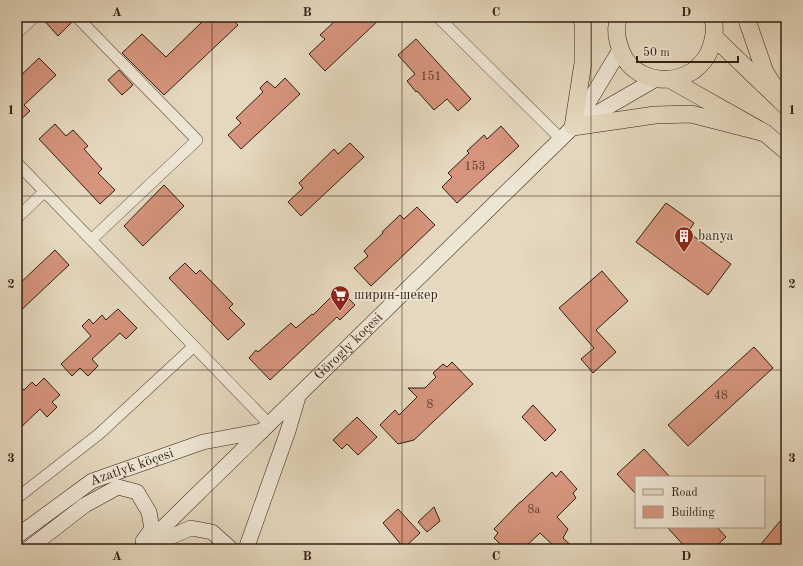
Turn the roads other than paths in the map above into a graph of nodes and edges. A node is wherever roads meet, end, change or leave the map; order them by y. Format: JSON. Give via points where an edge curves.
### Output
{"nodes":[{"id":1,"x":34,"y":17,"type":"edge"},
{"id":2,"x":77,"y":17,"type":"edge"},
{"id":3,"x":438,"y":17,"type":"edge"},
{"id":4,"x":581,"y":17,"type":"edge"},
{"id":5,"x":747,"y":17,"type":"edge"},
{"id":6,"x":617,"y":18,"type":"edge"},
{"id":7,"x":714,"y":18,"type":"edge"},
{"id":8,"x":17,"y":33,"type":"edge"},
{"id":9,"x":714,"y":37,"type":"junction"},
{"id":10,"x":620,"y":50,"type":"junction"},
{"id":11,"x":663,"y":79,"type":"junction"},
{"id":12,"x":786,"y":106,"type":"edge"},
{"id":13,"x":574,"y":127,"type":"junction"},
{"id":14,"x":765,"y":133,"type":"junction"},
{"id":15,"x":561,"y":139,"type":"junction"},
{"id":16,"x":786,"y":150,"type":"edge"},
{"id":17,"x":17,"y":163,"type":"edge"},
{"id":18,"x":44,"y":192,"type":"junction"},
{"id":19,"x":17,"y":218,"type":"edge"},
{"id":20,"x":91,"y":240,"type":"junction"},
{"id":21,"x":194,"y":346,"type":"junction"},
{"id":22,"x":298,"y":396,"type":"junction"},
{"id":23,"x":265,"y":428,"type":"junction"},
{"id":24,"x":17,"y":498,"type":"edge"},
{"id":25,"x":17,"y":536,"type":"edge"},
{"id":26,"x":28,"y":549,"type":"edge"},
{"id":27,"x":138,"y":549,"type":"edge"},
{"id":28,"x":141,"y":549,"type":"edge"},
{"id":29,"x":149,"y":549,"type":"edge"},
{"id":30,"x":231,"y":549,"type":"edge"},
{"id":31,"x":246,"y":549,"type":"edge"}],
"edges":[{"from":1,"to":8,"type":"street"},
{"from":2,"to":20,"type":"street","via":[[197,140]]},
{"from":3,"to":15,"type":"street"},
{"from":4,"to":13,"type":"main road","via":[[583,63]]},
{"from":5,"to":12,"type":"main road","via":[[765,72]]},
{"from":6,"to":10,"type":"main road","via":[[616,35]]},
{"from":7,"to":9,"type":"main road"},
{"from":9,"to":11,"type":"main road","via":[[710,52],[700,66],[686,75]]},
{"from":9,"to":12,"type":"main road"},
{"from":10,"to":11,"type":"main road","via":[[628,63],[641,73]]},
{"from":10,"to":13,"type":"street"},
{"from":11,"to":13,"type":"street"},
{"from":11,"to":14,"type":"main road"},
{"from":13,"to":14,"type":"main road","via":[[655,115],[691,114]]},
{"from":13,"to":15,"type":"street","name":"Görogly koçesi"},
{"from":14,"to":16,"type":"main road"},
{"from":15,"to":22,"type":"street","name":"Görogly koçesi"},
{"from":17,"to":18,"type":"street"},
{"from":18,"to":19,"type":"street"},
{"from":18,"to":20,"type":"street"},
{"from":20,"to":21,"type":"street"},
{"from":21,"to":23,"type":"street"},
{"from":21,"to":24,"type":"street","via":[[99,434]]},
{"from":22,"to":23,"type":"street","name":"Görogly koçesi"},
{"from":22,"to":31,"type":"street"},
{"from":23,"to":25,"type":"street","name":"Azatlyk köçesi","via":[[203,442],[92,481]]},
{"from":23,"to":28,"type":"street","name":"Görogly koçesi"},
{"from":26,"to":27,"type":"street","via":[[85,505],[118,487],[137,492],[149,512],[152,529]]},
{"from":29,"to":30,"type":"street","via":[[191,528],[212,532]]}]}
